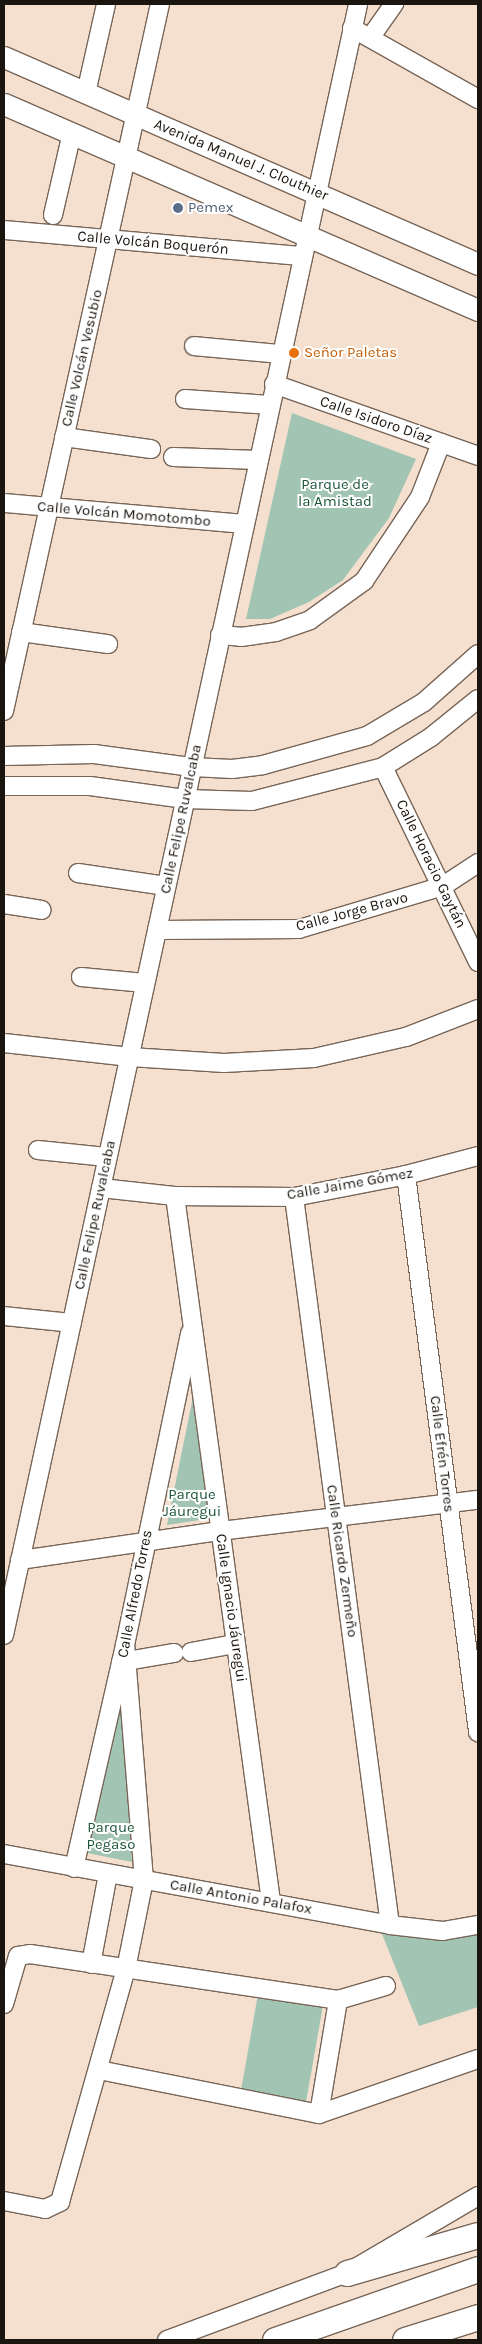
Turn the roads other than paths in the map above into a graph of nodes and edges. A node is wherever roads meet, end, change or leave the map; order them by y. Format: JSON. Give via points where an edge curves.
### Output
{"nodes":[{"id":1,"x":106,"y":4,"type":"edge"},
{"id":2,"x":160,"y":4,"type":"edge"},
{"id":3,"x":358,"y":4,"type":"edge"},
{"id":4,"x":394,"y":4,"type":"edge"},
{"id":5,"x":352,"y":28,"type":"junction"},
{"id":6,"x":370,"y":38,"type":"junction"},
{"id":7,"x":4,"y":57,"type":"edge"},
{"id":8,"x":86,"y":93,"type":"junction"},
{"id":9,"x":476,"y":94,"type":"edge"},
{"id":10,"x":4,"y":104,"type":"edge"},
{"id":11,"x":136,"y":114,"type":"junction"},
{"id":12,"x":72,"y":133,"type":"junction"},
{"id":13,"x":127,"y":157,"type":"junction"},
{"id":14,"x":317,"y":192,"type":"junction"},
{"id":15,"x":53,"y":215,"type":"dead end"},
{"id":16,"x":4,"y":230,"type":"edge"},
{"id":17,"x":308,"y":234,"type":"junction"},
{"id":18,"x":109,"y":239,"type":"junction"},
{"id":19,"x":303,"y":256,"type":"junction"},
{"id":20,"x":478,"y":264,"type":"edge"},
{"id":21,"x":478,"y":310,"type":"edge"},
{"id":22,"x":194,"y":346,"type":"dead end"},
{"id":23,"x":281,"y":354,"type":"junction"},
{"id":24,"x":274,"y":384,"type":"junction"},
{"id":25,"x":186,"y":399,"type":"dead end"},
{"id":26,"x":270,"y":405,"type":"junction"},
{"id":27,"x":64,"y":437,"type":"junction"},
{"id":28,"x":441,"y":443,"type":"junction"},
{"id":29,"x":151,"y":449,"type":"dead end"},
{"id":30,"x":478,"y":456,"type":"edge"},
{"id":31,"x":174,"y":457,"type":"dead end"},
{"id":32,"x":258,"y":460,"type":"junction"},
{"id":33,"x":4,"y":503,"type":"edge"},
{"id":34,"x":48,"y":507,"type":"junction"},
{"id":35,"x":244,"y":524,"type":"junction"},
{"id":36,"x":21,"y":632,"type":"junction"},
{"id":37,"x":220,"y":635,"type":"junction"},
{"id":38,"x":108,"y":644,"type":"dead end"},
{"id":39,"x":478,"y":654,"type":"edge"},
{"id":40,"x":478,"y":699,"type":"edge"},
{"id":41,"x":4,"y":712,"type":"edge"},
{"id":42,"x":4,"y":756,"type":"edge"},
{"id":43,"x":192,"y":767,"type":"junction"},
{"id":44,"x":383,"y":767,"type":"junction"},
{"id":45,"x":4,"y":786,"type":"edge"},
{"id":46,"x":185,"y":798,"type":"junction"},
{"id":47,"x":478,"y":863,"type":"edge"},
{"id":48,"x":78,"y":873,"type":"dead end"},
{"id":49,"x":166,"y":886,"type":"junction"},
{"id":50,"x":443,"y":886,"type":"junction"},
{"id":51,"x":4,"y":904,"type":"edge"},
{"id":52,"x":42,"y":910,"type":"dead end"},
{"id":53,"x":157,"y":930,"type":"junction"},
{"id":54,"x":478,"y":962,"type":"edge"},
{"id":55,"x":80,"y":977,"type":"dead end"},
{"id":56,"x":145,"y":983,"type":"junction"},
{"id":57,"x":478,"y":1009,"type":"edge"},
{"id":58,"x":4,"y":1043,"type":"edge"},
{"id":59,"x":130,"y":1057,"type":"junction"},
{"id":60,"x":38,"y":1150,"type":"dead end"},
{"id":61,"x":478,"y":1156,"type":"edge"},
{"id":62,"x":107,"y":1157,"type":"junction"},
{"id":63,"x":406,"y":1175,"type":"junction"},
{"id":64,"x":101,"y":1188,"type":"junction"},
{"id":65,"x":175,"y":1196,"type":"junction"},
{"id":66,"x":294,"y":1197,"type":"junction"},
{"id":67,"x":4,"y":1316,"type":"edge"},
{"id":68,"x":193,"y":1320,"type":"junction"},
{"id":69,"x":72,"y":1323,"type":"junction"},
{"id":70,"x":478,"y":1500,"type":"edge"},
{"id":71,"x":449,"y":1504,"type":"junction"},
{"id":72,"x":336,"y":1516,"type":"junction"},
{"id":73,"x":220,"y":1531,"type":"junction"},
{"id":74,"x":145,"y":1541,"type":"junction"},
{"id":75,"x":20,"y":1560,"type":"junction"},
{"id":76,"x":9,"y":1588,"type":"edge"},
{"id":77,"x":4,"y":1635,"type":"edge"},
{"id":78,"x":236,"y":1644,"type":"junction"},
{"id":79,"x":124,"y":1656,"type":"junction"},
{"id":80,"x":478,"y":1732,"type":"edge"},
{"id":81,"x":4,"y":1854,"type":"edge"},
{"id":82,"x":74,"y":1868,"type":"junction"},
{"id":83,"x":108,"y":1874,"type":"junction"},
{"id":84,"x":144,"y":1880,"type":"junction"},
{"id":85,"x":271,"y":1901,"type":"junction"},
{"id":86,"x":478,"y":1924,"type":"edge"},
{"id":87,"x":390,"y":1925,"type":"junction"},
{"id":88,"x":91,"y":1964,"type":"junction"},
{"id":89,"x":126,"y":1969,"type":"junction"},
{"id":90,"x":386,"y":1986,"type":"dead end"},
{"id":91,"x":338,"y":2000,"type":"junction"},
{"id":92,"x":4,"y":2004,"type":"edge"},
{"id":93,"x":478,"y":2059,"type":"edge"},
{"id":94,"x":99,"y":2070,"type":"junction"},
{"id":95,"x":324,"y":2084,"type":"junction"},
{"id":96,"x":351,"y":2103,"type":"junction"},
{"id":97,"x":319,"y":2114,"type":"junction"},
{"id":98,"x":478,"y":2196,"type":"edge"},
{"id":99,"x":4,"y":2201,"type":"edge"},
{"id":100,"x":478,"y":2235,"type":"edge"},
{"id":101,"x":478,"y":2269,"type":"edge"},
{"id":102,"x":347,"y":2273,"type":"junction"},
{"id":103,"x":477,"y":2317,"type":"edge"},
{"id":104,"x":167,"y":2340,"type":"edge"},
{"id":105,"x":275,"y":2340,"type":"edge"},
{"id":106,"x":405,"y":2340,"type":"edge"},
{"id":107,"x":430,"y":2340,"type":"edge"}],
"edges":[{"from":1,"to":8,"type":"street"},
{"from":2,"to":11,"type":"street","name":"Calle Volcán Vesubio"},
{"from":3,"to":5,"type":"street","name":"Calle Felipe Ruvalcaba"},
{"from":4,"to":6,"type":"street"},
{"from":5,"to":6,"type":"street"},
{"from":5,"to":14,"type":"street","name":"Calle Felipe Ruvalcaba"},
{"from":6,"to":9,"type":"street"},
{"from":7,"to":8,"type":"main road","name":"Avenida Manuel J. Clouthier"},
{"from":8,"to":11,"type":"main road","name":"Avenida Manuel J. Clouthier"},
{"from":10,"to":12,"type":"main road"},
{"from":11,"to":13,"type":"street","name":"Calle Volcán Vesubio"},
{"from":11,"to":14,"type":"main road","name":"Avenida Manuel J. Clouthier"},
{"from":12,"to":13,"type":"main road"},
{"from":12,"to":15,"type":"street"},
{"from":13,"to":17,"type":"main road"},
{"from":13,"to":18,"type":"street","name":"Calle Volcán Vesubio"},
{"from":14,"to":17,"type":"street","name":"Calle Felipe Ruvalcaba"},
{"from":14,"to":20,"type":"main road","name":"Avenida Manuel J. Clouthier"},
{"from":16,"to":18,"type":"street","name":"Calle Volcán Boquerón"},
{"from":17,"to":19,"type":"street","name":"Calle Felipe Ruvalcaba"},
{"from":17,"to":21,"type":"main road"},
{"from":18,"to":19,"type":"street","name":"Calle Volcán Boquerón"},
{"from":18,"to":27,"type":"street","name":"Calle Volcán Vesubio"},
{"from":19,"to":23,"type":"street","name":"Calle Felipe Ruvalcaba"},
{"from":22,"to":23,"type":"street"},
{"from":23,"to":24,"type":"street","name":"Calle Felipe Ruvalcaba"},
{"from":24,"to":26,"type":"street","name":"Calle Felipe Ruvalcaba"},
{"from":24,"to":28,"type":"street","name":"Calle Isidoro Díaz"},
{"from":25,"to":26,"type":"street"},
{"from":26,"to":32,"type":"street","name":"Calle Felipe Ruvalcaba"},
{"from":27,"to":29,"type":"street"},
{"from":27,"to":34,"type":"street","name":"Calle Volcán Vesubio"},
{"from":28,"to":30,"type":"street","name":"Calle Isidoro Díaz"},
{"from":28,"to":37,"type":"street","via":[[420,497],[364,581],[310,620],[276,632],[241,637]]},
{"from":31,"to":32,"type":"street"},
{"from":32,"to":35,"type":"street","name":"Calle Felipe Ruvalcaba"},
{"from":33,"to":34,"type":"street","name":"Calle Volcán Momotombo"},
{"from":34,"to":35,"type":"street","name":"Calle Volcán Momotombo"},
{"from":34,"to":36,"type":"street","name":"Calle Volcán Vesubio"},
{"from":35,"to":37,"type":"street","name":"Calle Felipe Ruvalcaba"},
{"from":36,"to":38,"type":"street"},
{"from":36,"to":41,"type":"street","name":"Calle Volcán Vesubio"},
{"from":37,"to":43,"type":"street","name":"Calle Felipe Ruvalcaba"},
{"from":39,"to":43,"type":"street","via":[[424,702],[367,736],[263,765],[232,769]]},
{"from":40,"to":44,"type":"street","via":[[431,737]]},
{"from":42,"to":43,"type":"street","via":[[94,754]]},
{"from":43,"to":46,"type":"street","name":"Calle Felipe Ruvalcaba"},
{"from":44,"to":46,"type":"street","via":[[252,801]]},
{"from":44,"to":50,"type":"street","name":"Calle Horacio Gaytán"},
{"from":45,"to":46,"type":"street","via":[[90,786]]},
{"from":46,"to":49,"type":"street","name":"Calle Felipe Ruvalcaba"},
{"from":47,"to":50,"type":"street","name":"Calle Jorge Bravo"},
{"from":48,"to":49,"type":"street"},
{"from":49,"to":53,"type":"street","name":"Calle Felipe Ruvalcaba"},
{"from":50,"to":53,"type":"street","name":"Calle Jorge Bravo","via":[[299,929]]},
{"from":50,"to":54,"type":"street","name":"Calle Horacio Gaytán"},
{"from":51,"to":52,"type":"street"},
{"from":53,"to":56,"type":"street","name":"Calle Felipe Ruvalcaba"},
{"from":55,"to":56,"type":"street"},
{"from":56,"to":59,"type":"street","name":"Calle Felipe Ruvalcaba"},
{"from":57,"to":59,"type":"street","via":[[406,1037],[314,1058],[224,1063]]},
{"from":58,"to":59,"type":"street"},
{"from":59,"to":62,"type":"street","name":"Calle Felipe Ruvalcaba"},
{"from":60,"to":62,"type":"street"},
{"from":61,"to":63,"type":"street","name":"Calle Jaime Gómez"},
{"from":62,"to":64,"type":"street","name":"Calle Felipe Ruvalcaba"},
{"from":63,"to":66,"type":"street","name":"Calle Jaime Gómez"},
{"from":63,"to":71,"type":"street","name":"Calle Efrén Torres"},
{"from":64,"to":65,"type":"street","name":"Calle Jaime Gómez"},
{"from":64,"to":69,"type":"street","name":"Calle Felipe Ruvalcaba"},
{"from":65,"to":66,"type":"street","name":"Calle Jaime Gómez"},
{"from":65,"to":68,"type":"street","name":"Calle Ignacio Jáuregui"},
{"from":66,"to":72,"type":"street","name":"Calle Ricardo Zermeño"},
{"from":67,"to":69,"type":"street"},
{"from":68,"to":73,"type":"street","name":"Calle Ignacio Jáuregui"},
{"from":68,"to":74,"type":"street","name":"Calle Alfredo Torres"},
{"from":69,"to":75,"type":"street","name":"Calle Felipe Ruvalcaba"},
{"from":70,"to":71,"type":"street"},
{"from":71,"to":72,"type":"street"},
{"from":71,"to":80,"type":"street","name":"Calle Efrén Torres"},
{"from":72,"to":73,"type":"street"},
{"from":72,"to":87,"type":"street","name":"Calle Ricardo Zermeño"},
{"from":73,"to":74,"type":"street"},
{"from":73,"to":78,"type":"street","name":"Calle Ignacio Jáuregui"},
{"from":74,"to":75,"type":"street"},
{"from":74,"to":79,"type":"street","name":"Calle Alfredo Torres"},
{"from":75,"to":76,"type":"street","name":"Calle Felipe Ruvalcaba"},
{"from":76,"to":77,"type":"street","name":"Calle Felipe Ruvalcaba"},
{"from":78,"to":79,"type":"street"},
{"from":78,"to":85,"type":"street","name":"Calle Ignacio Jáuregui"},
{"from":79,"to":82,"type":"street","name":"Calle Alfredo Torres"},
{"from":79,"to":84,"type":"street"},
{"from":81,"to":82,"type":"street","name":"Calle Antonio Palafox"},
{"from":82,"to":83,"type":"street","name":"Calle Antonio Palafox"},
{"from":83,"to":84,"type":"street","name":"Calle Antonio Palafox"},
{"from":83,"to":88,"type":"street"},
{"from":84,"to":85,"type":"street","name":"Calle Antonio Palafox"},
{"from":84,"to":89,"type":"street"},
{"from":85,"to":87,"type":"street","name":"Calle Antonio Palafox"},
{"from":86,"to":87,"type":"street","name":"Calle Antonio Palafox","via":[[443,1930]]},
{"from":88,"to":89,"type":"street"},
{"from":88,"to":92,"type":"street","via":[[30,1954],[18,1956]]},
{"from":89,"to":91,"type":"street"},
{"from":89,"to":94,"type":"street"},
{"from":90,"to":91,"type":"street"},
{"from":91,"to":95,"type":"street"},
{"from":93,"to":96,"type":"street"},
{"from":94,"to":97,"type":"street"},
{"from":94,"to":99,"type":"street","via":[[60,2202],[45,2209]]},
{"from":95,"to":96,"type":"street","via":[[334,2097]]},
{"from":95,"to":97,"type":"street"},
{"from":96,"to":97,"type":"street"},
{"from":98,"to":102,"type":"street"},
{"from":100,"to":102,"type":"highway"},
{"from":101,"to":105,"type":"highway"},
{"from":102,"to":104,"type":"street"},
{"from":103,"to":106,"type":"highway"},
{"from":103,"to":107,"type":"highway"}]}
